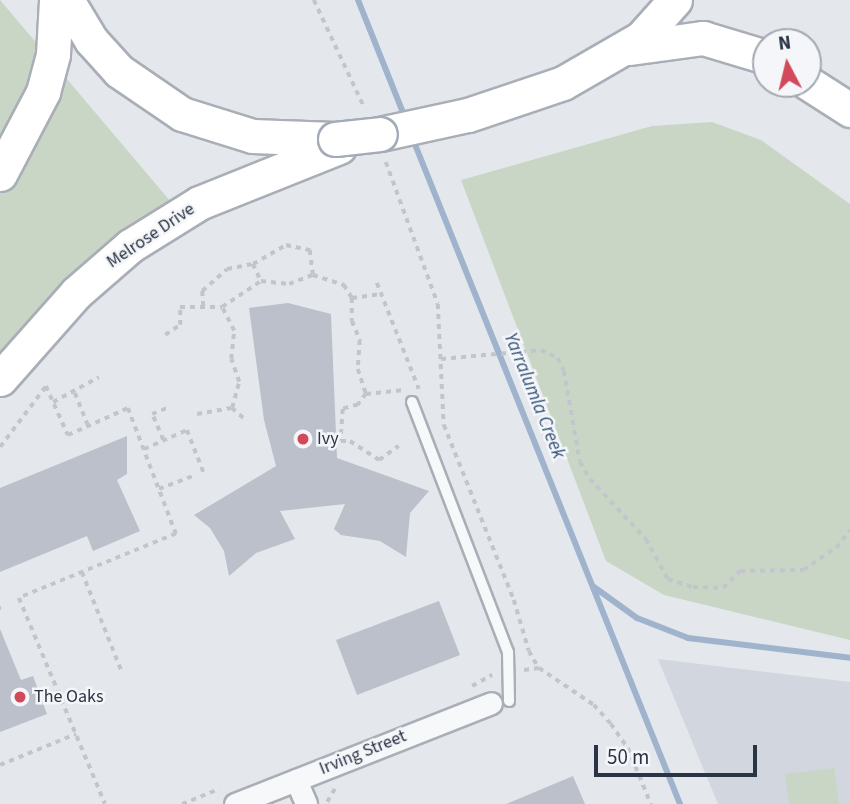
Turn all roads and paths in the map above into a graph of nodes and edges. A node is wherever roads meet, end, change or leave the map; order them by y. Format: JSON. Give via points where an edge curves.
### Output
{"nodes":[{"id":1,"x":56,"y":0,"type":"edge"},
{"id":2,"x":67,"y":0,"type":"edge"},
{"id":3,"x":314,"y":0,"type":"edge"},
{"id":4,"x":675,"y":0,"type":"edge"},
{"id":5,"x":752,"y":52,"type":"edge"},
{"id":6,"x":612,"y":56,"type":"junction"},
{"id":7,"x":822,"y":92,"type":"edge"},
{"id":8,"x":850,"y":110,"type":"edge"},
{"id":9,"x":377,"y":135,"type":"junction"},
{"id":10,"x":337,"y":143,"type":"junction"},
{"id":11,"x":0,"y":174,"type":"edge"},
{"id":12,"x":253,"y":264,"type":"junction"},
{"id":13,"x":313,"y":275,"type":"junction"},
{"id":14,"x":261,"y":281,"type":"junction"},
{"id":15,"x":377,"y":284,"type":"dead end"},
{"id":16,"x":382,"y":294,"type":"junction"},
{"id":17,"x":352,"y":298,"type":"junction"},
{"id":18,"x":203,"y":307,"type":"junction"},
{"id":19,"x":222,"y":307,"type":"junction"},
{"id":20,"x":165,"y":335,"type":"dead end"},
{"id":21,"x":441,"y":359,"type":"junction"},
{"id":22,"x":99,"y":377,"type":"dead end"},
{"id":23,"x":0,"y":379,"type":"edge"},
{"id":24,"x":419,"y":388,"type":"junction"},
{"id":25,"x":75,"y":393,"type":"junction"},
{"id":26,"x":366,"y":394,"type":"junction"},
{"id":27,"x":53,"y":402,"type":"junction"},
{"id":28,"x":412,"y":402,"type":"dead end"},
{"id":29,"x":169,"y":407,"type":"dead end"},
{"id":30,"x":232,"y":408,"type":"junction"},
{"id":31,"x":197,"y":414,"type":"dead end"},
{"id":32,"x":246,"y":420,"type":"dead end"},
{"id":33,"x":88,"y":426,"type":"junction"},
{"id":34,"x":422,"y":430,"type":"junction"},
{"id":35,"x":163,"y":440,"type":"junction"},
{"id":36,"x":398,"y":446,"type":"dead end"},
{"id":37,"x":0,"y":447,"type":"edge"},
{"id":38,"x":144,"y":449,"type":"junction"},
{"id":39,"x":195,"y":475,"type":"dead end"},
{"id":40,"x":205,"y":476,"type":"dead end"},
{"id":41,"x":159,"y":489,"type":"junction"},
{"id":42,"x":850,"y":530,"type":"edge"},
{"id":43,"x":82,"y":572,"type":"junction"},
{"id":44,"x":122,"y":672,"type":"dead end"},
{"id":45,"x":500,"y":702,"type":"joint"},
{"id":46,"x":76,"y":734,"type":"junction"},
{"id":47,"x":0,"y":765,"type":"edge"},
{"id":48,"x":296,"y":780,"type":"junction"},
{"id":49,"x":105,"y":804,"type":"edge"},
{"id":50,"x":235,"y":804,"type":"edge"},
{"id":51,"x":306,"y":804,"type":"edge"},
{"id":52,"x":651,"y":804,"type":"edge"}],
"edges":[{"from":1,"to":11,"type":"main road","via":[[53,54],[43,92]]},
{"from":2,"to":10,"type":"main road","via":[[91,40],[119,71],[182,114],[252,136]]},
{"from":3,"to":9,"type":"path"},
{"from":4,"to":6,"type":"main road","via":[[646,33]]},
{"from":5,"to":6,"type":"main road","via":[[720,40],[687,38],[639,45]]},
{"from":6,"to":9,"type":"main road","via":[[545,90],[468,115]]},
{"from":7,"to":8,"type":"main road"},
{"from":9,"to":10,"type":"main road","bridge":true},
{"from":9,"to":21,"type":"path","via":[[438,304]]},
{"from":10,"to":23,"type":"main road","name":"Melrose Drive","via":[[199,203],[130,246],[76,293]]},
{"from":12,"to":13,"type":"path","via":[[286,245],[310,250]]},
{"from":12,"to":14,"type":"path"},
{"from":12,"to":18,"type":"path","via":[[227,269],[202,291]]},
{"from":13,"to":14,"type":"path","via":[[289,284]]},
{"from":13,"to":17,"type":"path","via":[[344,285]]},
{"from":14,"to":19,"type":"path"},
{"from":15,"to":16,"type":"path"},
{"from":16,"to":17,"type":"path"},
{"from":16,"to":24,"type":"path"},
{"from":17,"to":26,"type":"path","via":[[352,321],[360,340],[358,369]]},
{"from":18,"to":19,"type":"path"},
{"from":18,"to":20,"type":"path","via":[[180,307],[180,325]]},
{"from":19,"to":30,"type":"path","via":[[234,331],[231,359],[239,382]]},
{"from":21,"to":42,"type":"path","via":[[526,350],[541,350],[558,358],[580,462],[646,539],[668,579],[693,587],[723,588],[740,571],[803,570],[836,548]]},
{"from":21,"to":52,"type":"path","via":[[444,425],[514,600],[529,651],[539,668],[585,699],[611,724],[628,748]]},
{"from":22,"to":25,"type":"path","via":[[72,387]]},
{"from":24,"to":26,"type":"path"},
{"from":24,"to":34,"type":"path","via":[[433,425]]},
{"from":25,"to":27,"type":"path"},
{"from":25,"to":33,"type":"path"},
{"from":26,"to":36,"type":"path","via":[[358,405],[343,410],[341,440],[379,460]]},
{"from":27,"to":33,"type":"path","via":[[68,435]]},
{"from":27,"to":37,"type":"path","via":[[46,386]]},
{"from":28,"to":34,"type":"lane"},
{"from":29,"to":35,"type":"path","via":[[152,414]]},
{"from":30,"to":31,"type":"path"},
{"from":30,"to":32,"type":"path"},
{"from":33,"to":38,"type":"path","via":[[128,408]]},
{"from":34,"to":45,"type":"lane","via":[[508,652]]},
{"from":35,"to":38,"type":"path"},
{"from":35,"to":40,"type":"path","via":[[187,430]]},
{"from":38,"to":41,"type":"path"},
{"from":39,"to":41,"type":"path"},
{"from":41,"to":43,"type":"path","via":[[176,534]]},
{"from":43,"to":44,"type":"path"},
{"from":43,"to":46,"type":"path","via":[[19,598]]},
{"from":45,"to":48,"type":"street","name":"Irving Street"},
{"from":46,"to":47,"type":"path"},
{"from":46,"to":49,"type":"path"},
{"from":48,"to":50,"type":"street","name":"Irving Street"},
{"from":48,"to":51,"type":"street"}]}
